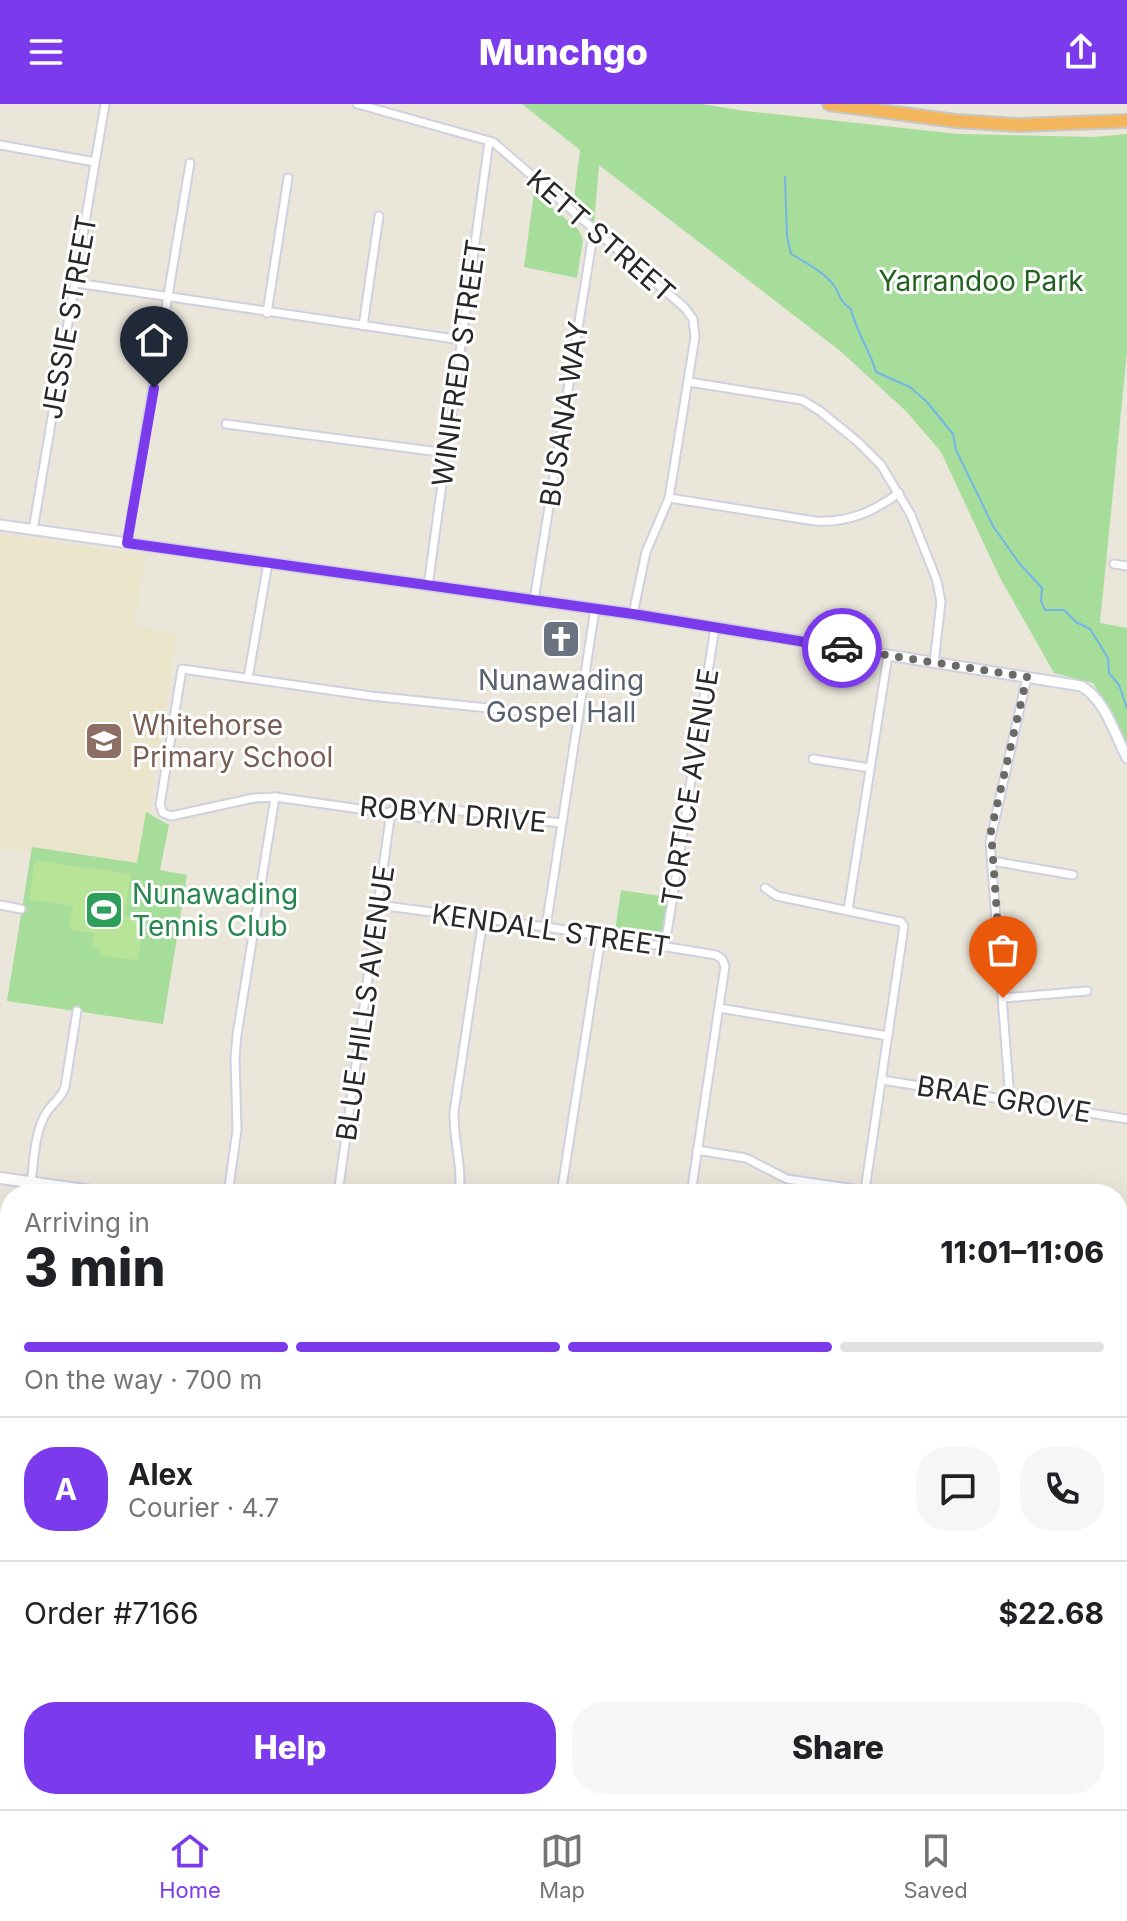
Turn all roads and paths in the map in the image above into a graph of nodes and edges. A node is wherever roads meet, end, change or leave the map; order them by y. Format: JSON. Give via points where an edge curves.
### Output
{"nodes":[{"id":1,"x":105,"y":104,"type":"edge"},
{"id":2,"x":357,"y":104,"type":"edge"},
{"id":3,"x":829,"y":104,"type":"edge"},
{"id":4,"x":1127,"y":121,"type":"edge"},
{"id":5,"x":489,"y":141,"type":"junction"},
{"id":6,"x":0,"y":145,"type":"edge"},
{"id":7,"x":95,"y":162,"type":"junction"},
{"id":8,"x":190,"y":163,"type":"dead end"},
{"id":9,"x":288,"y":178,"type":"dead end"},
{"id":10,"x":379,"y":216,"type":"dead end"},
{"id":11,"x":594,"y":229,"type":"junction"},
{"id":12,"x":76,"y":283,"type":"junction"},
{"id":13,"x":169,"y":298,"type":"junction"},
{"id":14,"x":267,"y":313,"type":"junction"},
{"id":15,"x":363,"y":326,"type":"junction"},
{"id":16,"x":462,"y":340,"type":"junction"},
{"id":17,"x":689,"y":382,"type":"junction"},
{"id":18,"x":226,"y":424,"type":"dead end"},
{"id":19,"x":447,"y":453,"type":"junction"},
{"id":20,"x":899,"y":493,"type":"junction"},
{"id":21,"x":669,"y":498,"type":"junction"},
{"id":22,"x":0,"y":525,"type":"edge"},
{"id":23,"x":33,"y":530,"type":"junction"},
{"id":24,"x":127,"y":543,"type":"junction"},
{"id":25,"x":268,"y":563,"type":"junction"},
{"id":26,"x":1114,"y":564,"type":"dead end"},
{"id":27,"x":1127,"y":566,"type":"edge"},
{"id":28,"x":428,"y":586,"type":"junction"},
{"id":29,"x":534,"y":600,"type":"junction"},
{"id":30,"x":595,"y":609,"type":"junction"},
{"id":31,"x":633,"y":614,"type":"junction"},
{"id":32,"x":715,"y":627,"type":"junction"},
{"id":33,"x":888,"y":655,"type":"junction"},
{"id":34,"x":934,"y":663,"type":"junction"},
{"id":35,"x":1027,"y":677,"type":"junction"},
{"id":36,"x":248,"y":678,"type":"junction"},
{"id":37,"x":577,"y":717,"type":"junction"},
{"id":38,"x":1127,"y":758,"type":"edge"},
{"id":39,"x":813,"y":759,"type":"dead end"},
{"id":40,"x":870,"y":768,"type":"junction"},
{"id":41,"x":275,"y":797,"type":"junction"},
{"id":42,"x":391,"y":811,"type":"junction"},
{"id":43,"x":561,"y":823,"type":"junction"},
{"id":44,"x":992,"y":861,"type":"junction"},
{"id":45,"x":1073,"y":875,"type":"dead end"},
{"id":46,"x":765,"y":888,"type":"dead end"},
{"id":47,"x":0,"y":905,"type":"edge"},
{"id":48,"x":378,"y":905,"type":"junction"},
{"id":49,"x":21,"y":909,"type":"dead end"},
{"id":50,"x":848,"y":910,"type":"junction"},
{"id":51,"x":483,"y":919,"type":"junction"},
{"id":52,"x":546,"y":927,"type":"junction"},
{"id":53,"x":601,"y":937,"type":"junction"},
{"id":54,"x":665,"y":946,"type":"junction"},
{"id":55,"x":1087,"y":991,"type":"dead end"},
{"id":56,"x":1003,"y":998,"type":"junction"},
{"id":57,"x":719,"y":1008,"type":"junction"},
{"id":58,"x":77,"y":1011,"type":"dead end"},
{"id":59,"x":888,"y":1036,"type":"junction"},
{"id":60,"x":882,"y":1080,"type":"junction"},
{"id":61,"x":1010,"y":1100,"type":"junction"},
{"id":62,"x":1127,"y":1119,"type":"edge"},
{"id":63,"x":697,"y":1150,"type":"junction"},
{"id":64,"x":0,"y":1178,"type":"edge"},
{"id":65,"x":31,"y":1183,"type":"junction"},
{"id":66,"x":35,"y":1184,"type":"edge"},
{"id":67,"x":229,"y":1184,"type":"edge"},
{"id":68,"x":339,"y":1184,"type":"edge"},
{"id":69,"x":460,"y":1184,"type":"edge"},
{"id":70,"x":563,"y":1184,"type":"edge"},
{"id":71,"x":692,"y":1184,"type":"edge"},
{"id":72,"x":822,"y":1184,"type":"edge"},
{"id":73,"x":866,"y":1184,"type":"edge"}],
"edges":[{"from":1,"to":7,"type":"street","name":"JESSIE STREET"},
{"from":2,"to":5,"type":"street","name":"KETT STREET"},
{"from":3,"to":4,"type":"highway","via":[[1018,125]]},
{"from":5,"to":11,"type":"street","name":"KETT STREET"},
{"from":5,"to":16,"type":"street","name":"WINIFRED STREET"},
{"from":6,"to":7,"type":"street"},
{"from":7,"to":12,"type":"street","name":"JESSIE STREET"},
{"from":8,"to":13,"type":"street"},
{"from":9,"to":14,"type":"street"},
{"from":10,"to":15,"type":"street"},
{"from":11,"to":17,"type":"street","name":"KETT STREET","via":[[693,319]]},
{"from":11,"to":29,"type":"street","name":"BUSANA WAY"},
{"from":12,"to":13,"type":"street"},
{"from":12,"to":23,"type":"street","name":"JESSIE STREET"},
{"from":13,"to":14,"type":"street"},
{"from":13,"to":24,"type":"street"},
{"from":14,"to":15,"type":"street"},
{"from":15,"to":16,"type":"street"},
{"from":16,"to":19,"type":"street","name":"WINIFRED STREET"},
{"from":17,"to":20,"type":"street","via":[[802,400],[858,442]]},
{"from":17,"to":21,"type":"street","name":"KETT STREET"},
{"from":18,"to":19,"type":"street"},
{"from":19,"to":28,"type":"street","name":"WINIFRED STREET"},
{"from":20,"to":21,"type":"street","via":[[838,523]]},
{"from":20,"to":34,"type":"street","via":[[937,581],[941,602]]},
{"from":21,"to":31,"type":"street","name":"KETT STREET","via":[[646,552]]},
{"from":22,"to":23,"type":"street"},
{"from":23,"to":24,"type":"street"},
{"from":24,"to":25,"type":"street"},
{"from":25,"to":28,"type":"street"},
{"from":25,"to":36,"type":"street"},
{"from":26,"to":27,"type":"street"},
{"from":28,"to":29,"type":"street"},
{"from":29,"to":30,"type":"street"},
{"from":30,"to":31,"type":"street"},
{"from":30,"to":37,"type":"street"},
{"from":31,"to":32,"type":"street"},
{"from":32,"to":33,"type":"street"},
{"from":32,"to":54,"type":"street","name":"TORTICE AVENUE"},
{"from":33,"to":34,"type":"street"},
{"from":33,"to":40,"type":"street"},
{"from":34,"to":35,"type":"street"},
{"from":35,"to":38,"type":"street","via":[[1090,691]]},
{"from":35,"to":44,"type":"street","via":[[991,831]]},
{"from":36,"to":37,"type":"street"},
{"from":36,"to":41,"type":"street","name":"ROBYN DRIVE","via":[[182,669],[160,805],[171,816]]},
{"from":37,"to":43,"type":"street"},
{"from":39,"to":40,"type":"street"},
{"from":40,"to":50,"type":"street"},
{"from":41,"to":42,"type":"street","name":"ROBYN DRIVE"},
{"from":41,"to":67,"type":"street","via":[[237,1035],[237,1130]]},
{"from":42,"to":43,"type":"street","name":"ROBYN DRIVE","via":[[424,818],[453,810]]},
{"from":42,"to":48,"type":"street","name":"BLUE HILLS AVENUE"},
{"from":43,"to":52,"type":"street"},
{"from":44,"to":45,"type":"street"},
{"from":44,"to":56,"type":"street"},
{"from":46,"to":50,"type":"street","via":[[777,896]]},
{"from":47,"to":49,"type":"street"},
{"from":48,"to":51,"type":"street","name":"KENDALL STREET"},
{"from":48,"to":68,"type":"street","name":"BLUE HILLS AVENUE"},
{"from":50,"to":59,"type":"street","via":[[904,926]]},
{"from":51,"to":52,"type":"street","name":"KENDALL STREET"},
{"from":51,"to":69,"type":"street","via":[[454,1112]]},
{"from":52,"to":53,"type":"street","name":"KENDALL STREET"},
{"from":53,"to":54,"type":"street","name":"KENDALL STREET"},
{"from":53,"to":70,"type":"street"},
{"from":54,"to":57,"type":"street","name":"KENDALL STREET","via":[[722,959]]},
{"from":55,"to":56,"type":"street"},
{"from":56,"to":61,"type":"street"},
{"from":57,"to":59,"type":"street"},
{"from":57,"to":63,"type":"street"},
{"from":58,"to":65,"type":"street","via":[[65,1087],[42,1121]]},
{"from":59,"to":60,"type":"street"},
{"from":60,"to":61,"type":"street","name":"BRAE GROVE"},
{"from":60,"to":73,"type":"street"},
{"from":61,"to":62,"type":"street","name":"BRAE GROVE"},
{"from":63,"to":71,"type":"street"},
{"from":63,"to":72,"type":"street","via":[[746,1158],[787,1179]]},
{"from":64,"to":65,"type":"main road"},
{"from":65,"to":66,"type":"main road"}]}
